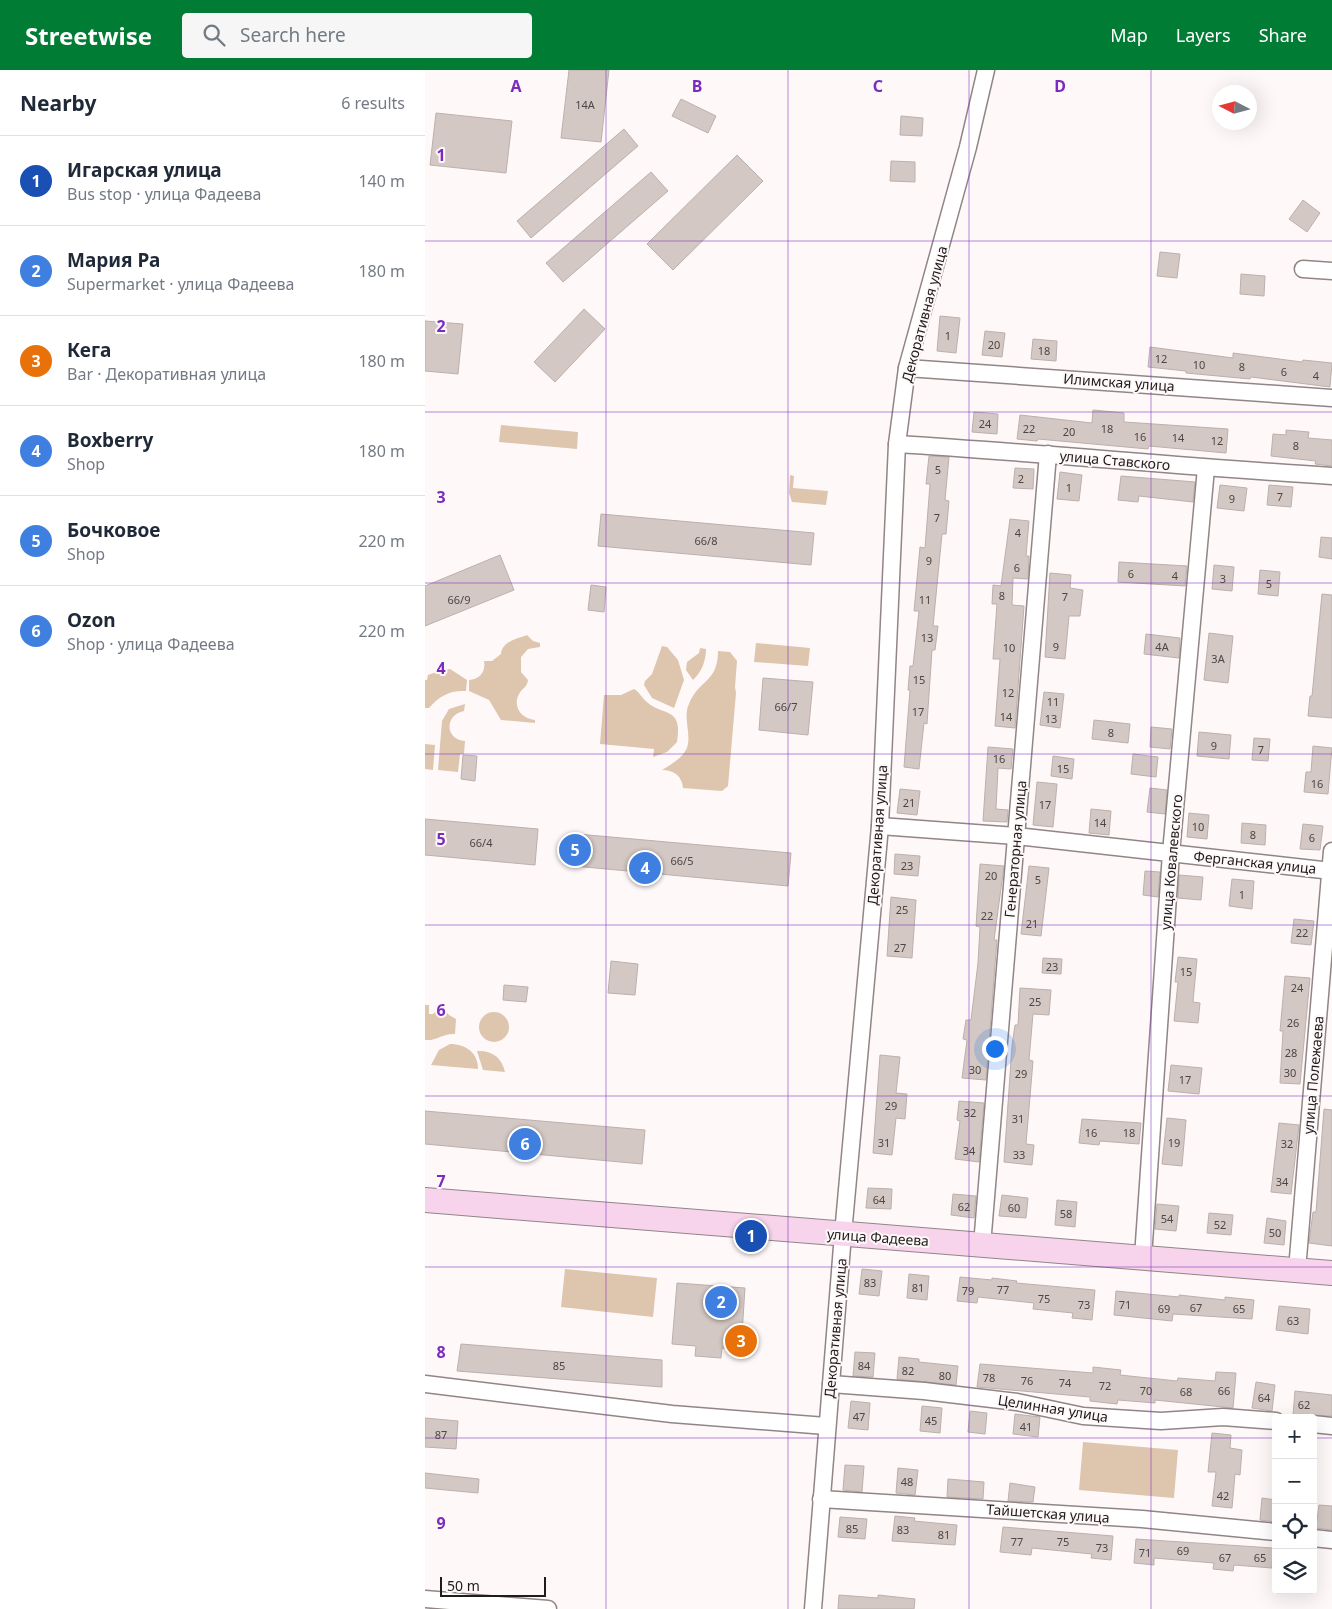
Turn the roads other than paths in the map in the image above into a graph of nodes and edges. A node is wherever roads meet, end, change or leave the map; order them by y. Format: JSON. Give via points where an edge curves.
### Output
{"nodes":[{"id":1,"x":986,"y":70,"type":"edge"},
{"id":2,"x":1303,"y":269,"type":"dead end"},
{"id":3,"x":1332,"y":271,"type":"edge"},
{"id":4,"x":907,"y":368,"type":"junction"},
{"id":5,"x":1332,"y":398,"type":"edge"},
{"id":6,"x":897,"y":444,"type":"junction"},
{"id":7,"x":1048,"y":454,"type":"junction"},
{"id":8,"x":1206,"y":468,"type":"junction"},
{"id":9,"x":1332,"y":476,"type":"edge"},
{"id":10,"x":879,"y":826,"type":"junction"},
{"id":11,"x":1016,"y":836,"type":"junction"},
{"id":12,"x":1332,"y":851,"type":"edge"},
{"id":13,"x":1171,"y":853,"type":"junction"},
{"id":14,"x":1331,"y":871,"type":"edge"},
{"id":15,"x":425,"y":1200,"type":"edge"},
{"id":16,"x":843,"y":1234,"type":"junction"},
{"id":17,"x":983,"y":1245,"type":"junction"},
{"id":18,"x":1143,"y":1256,"type":"junction"},
{"id":19,"x":1297,"y":1270,"type":"junction"},
{"id":20,"x":1332,"y":1273,"type":"edge"},
{"id":21,"x":425,"y":1384,"type":"edge"},
{"id":22,"x":831,"y":1384,"type":"junction"},
{"id":23,"x":1272,"y":1421,"type":"edge"},
{"id":24,"x":1317,"y":1424,"type":"edge"},
{"id":25,"x":826,"y":1426,"type":"junction"},
{"id":26,"x":1332,"y":1426,"type":"edge"},
{"id":27,"x":821,"y":1499,"type":"junction"},
{"id":28,"x":1272,"y":1532,"type":"edge"},
{"id":29,"x":1317,"y":1538,"type":"edge"},
{"id":30,"x":1332,"y":1540,"type":"edge"},
{"id":31,"x":428,"y":1603,"type":"edge"},
{"id":32,"x":547,"y":1609,"type":"edge"},
{"id":33,"x":813,"y":1609,"type":"edge"}],
"edges":[{"from":1,"to":4,"type":"street","name":"Декоративная улица"},
{"from":2,"to":3,"type":"street"},
{"from":4,"to":5,"type":"street","name":"Илимская улица"},
{"from":4,"to":6,"type":"street","name":"Декоративная улица"},
{"from":6,"to":7,"type":"street","name":"улица Ставского"},
{"from":6,"to":10,"type":"street","name":"Декоративная улица"},
{"from":7,"to":8,"type":"street","name":"улица Ставского"},
{"from":7,"to":11,"type":"street","name":"Генераторная улица"},
{"from":8,"to":9,"type":"street","name":"улица Ставского"},
{"from":8,"to":13,"type":"street","name":"улица Ковалевского"},
{"from":10,"to":11,"type":"street","name":"Ферганская улица"},
{"from":10,"to":16,"type":"street","name":"Декоративная улица"},
{"from":11,"to":13,"type":"street","name":"Ферганская улица"},
{"from":11,"to":17,"type":"street","name":"Генераторная улица"},
{"from":12,"to":14,"type":"street","name":"улица Полежаева"},
{"from":13,"to":14,"type":"street","name":"Ферганская улица"},
{"from":13,"to":18,"type":"street","name":"улица Ковалевского"},
{"from":14,"to":19,"type":"street","name":"улица Полежаева"},
{"from":15,"to":16,"type":"street","name":"улица Фадеева"},
{"from":16,"to":17,"type":"street","name":"улица Фадеева"},
{"from":16,"to":22,"type":"street","name":"Декоративная улица"},
{"from":17,"to":18,"type":"street","name":"улица Фадеева"},
{"from":18,"to":19,"type":"street","name":"улица Фадеева"},
{"from":19,"to":20,"type":"street","name":"улица Фадеева"},
{"from":21,"to":25,"type":"street","via":[[681,1415]]},
{"from":22,"to":23,"type":"street","name":"Целинная улица","via":[[1017,1402],[1083,1416],[1161,1421],[1223,1417]]},
{"from":22,"to":25,"type":"street","name":"Декоративная улица"},
{"from":24,"to":26,"type":"street"},
{"from":25,"to":27,"type":"street","name":"Декоративная улица"},
{"from":27,"to":28,"type":"street","name":"Тайшетская улица","via":[[1142,1519]]},
{"from":27,"to":33,"type":"street","name":"Декоративная улица"},
{"from":29,"to":30,"type":"street"},
{"from":31,"to":32,"type":"street"}]}
